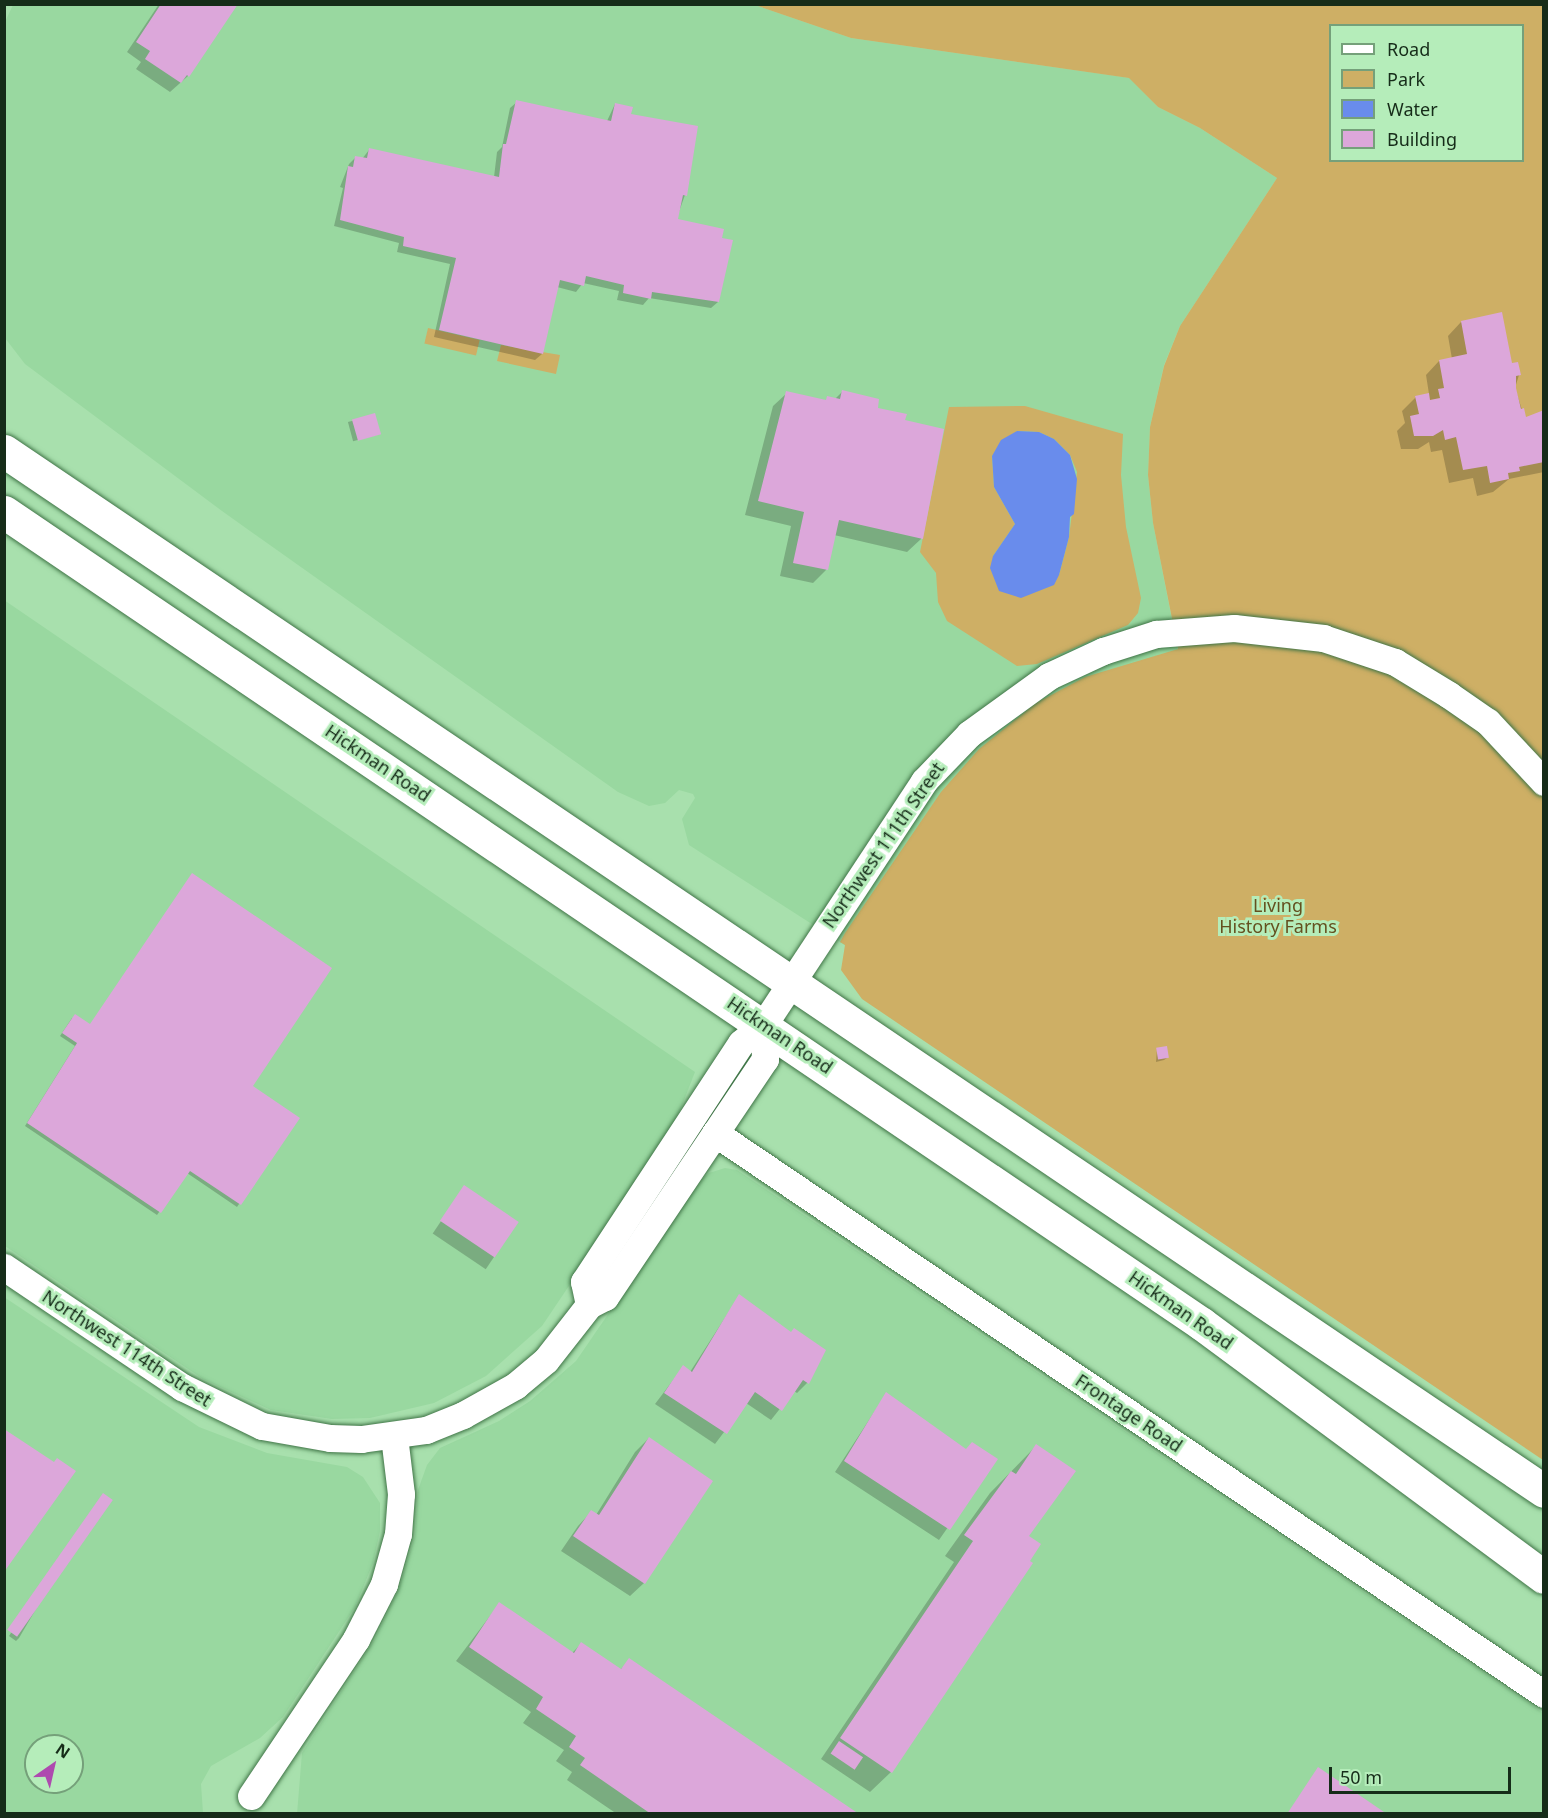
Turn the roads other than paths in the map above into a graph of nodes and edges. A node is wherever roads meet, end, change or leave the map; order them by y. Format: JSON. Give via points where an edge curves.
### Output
{"nodes":[{"id":1,"x":4,"y":451,"type":"edge"},
{"id":2,"x":4,"y":512,"type":"edge"},
{"id":3,"x":1544,"y":782,"type":"edge"},
{"id":4,"x":788,"y":984,"type":"junction"},
{"id":5,"x":764,"y":1024,"type":"junction"},
{"id":6,"x":715,"y":1132,"type":"junction"},
{"id":7,"x":4,"y":1267,"type":"edge"},
{"id":8,"x":589,"y":1305,"type":"junction"},
{"id":9,"x":394,"y":1436,"type":"junction"},
{"id":10,"x":1544,"y":1491,"type":"edge"},
{"id":11,"x":1544,"y":1577,"type":"edge"},
{"id":12,"x":1544,"y":1694,"type":"edge"},
{"id":13,"x":251,"y":1796,"type":"dead end"}],
"edges":[{"from":1,"to":4,"type":"main road"},
{"from":2,"to":5,"type":"main road","name":"Hickman Road"},
{"from":3,"to":4,"type":"street","name":"Northwest 111th Street","via":[[1480,716],[1412,672],[1372,654],[1323,638],[1274,630],[1234,628],[1156,634],[1103,651],[1049,676],[943,758]]},
{"from":4,"to":5,"type":"street","name":"Northwest 111th Street"},
{"from":4,"to":10,"type":"main road"},
{"from":5,"to":6,"type":"street","via":[[765,1059]]},
{"from":5,"to":8,"type":"street","name":"Northwest 111th Street","via":[[741,1043],[584,1282]]},
{"from":5,"to":11,"type":"main road","name":"Hickman Road","via":[[1202,1324]]},
{"from":6,"to":8,"type":"street","via":[[605,1297]]},
{"from":6,"to":12,"type":"street","name":"Frontage Road"},
{"from":7,"to":9,"type":"street","name":"Northwest 114th Street","via":[[182,1387],[226,1412],[298,1435],[361,1439]]},
{"from":8,"to":9,"type":"street","via":[[546,1360],[515,1386],[463,1416],[426,1430]]},
{"from":9,"to":13,"type":"street","via":[[401,1494],[398,1534],[384,1584],[356,1639]]}]}
